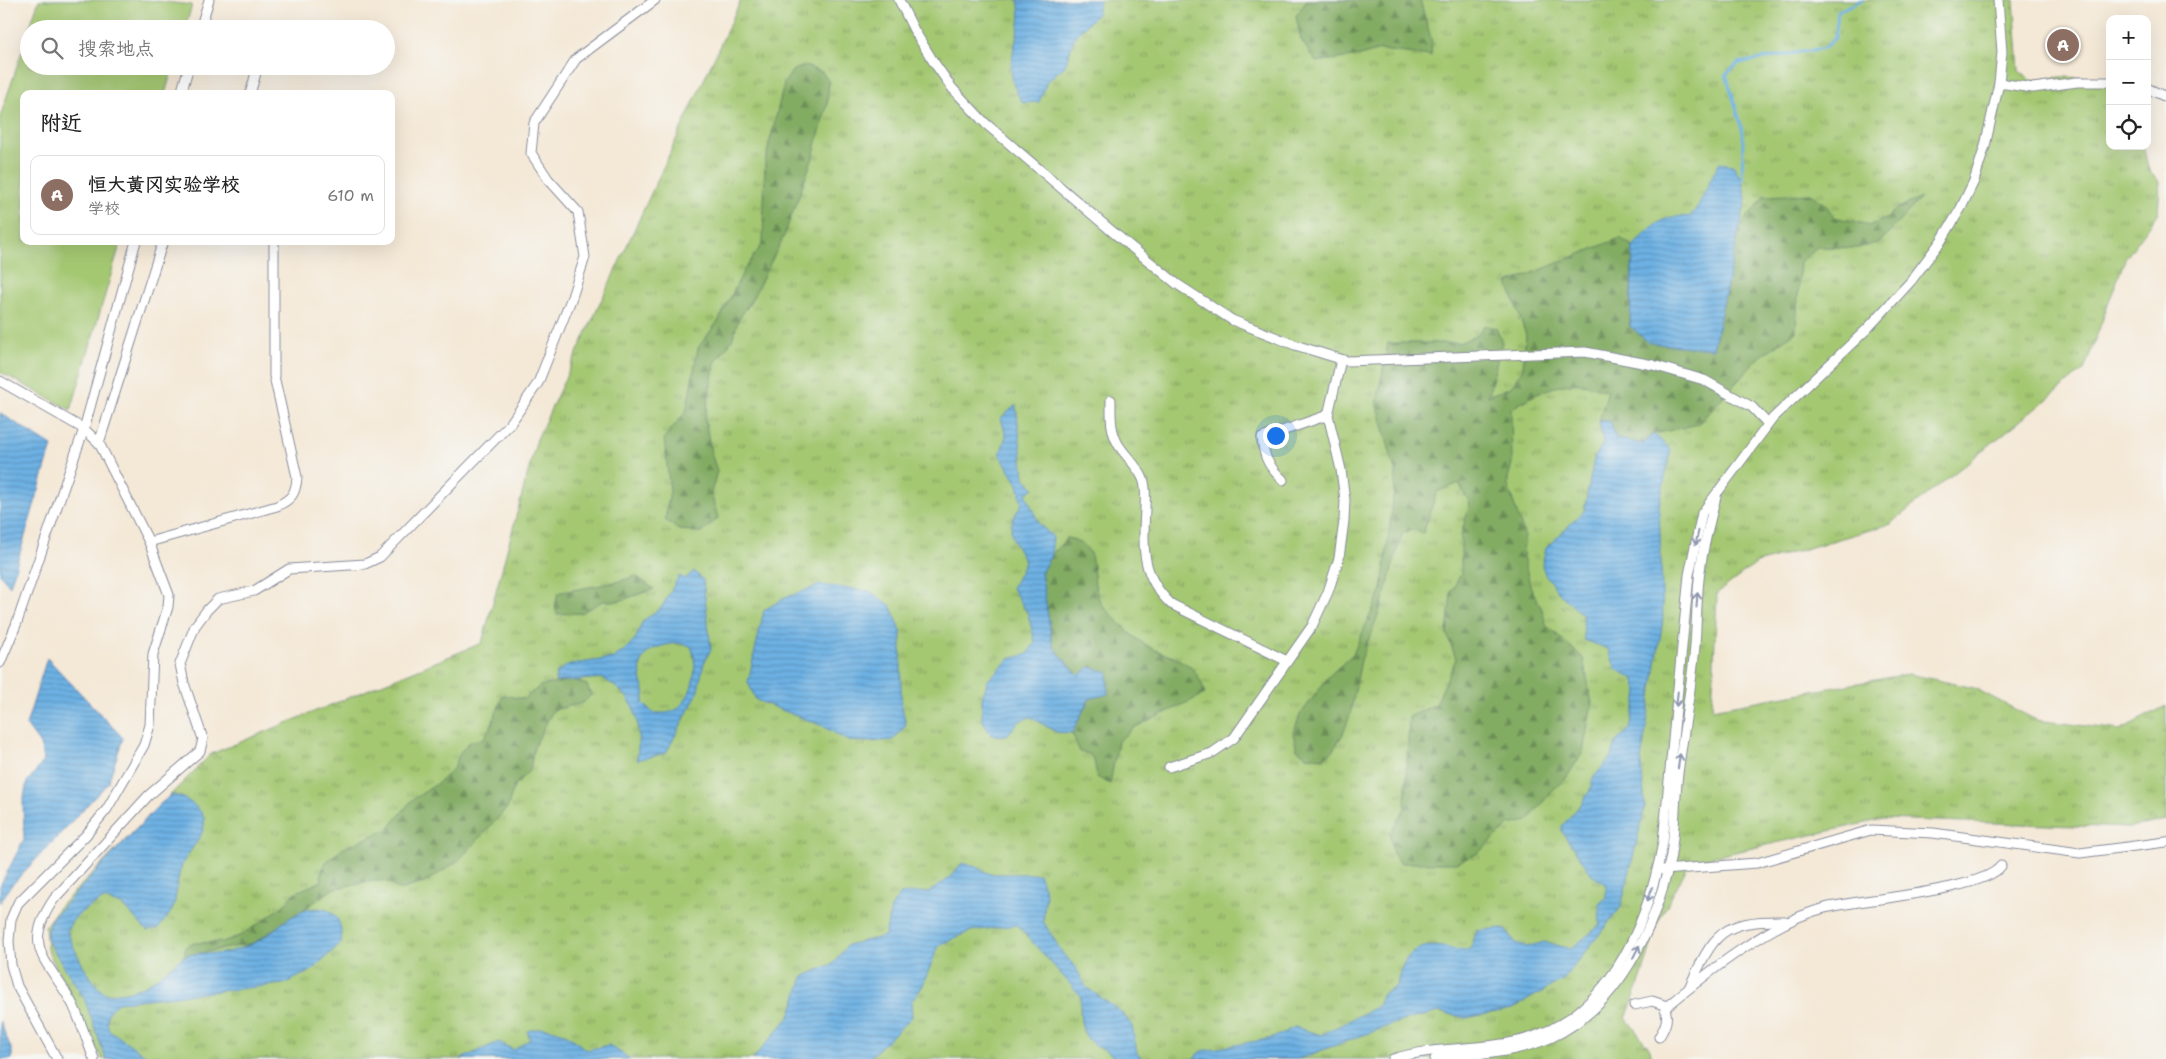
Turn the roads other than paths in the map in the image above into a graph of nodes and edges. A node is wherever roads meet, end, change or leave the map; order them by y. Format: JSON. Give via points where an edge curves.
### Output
{"nodes":[{"id":1,"x":209,"y":0,"type":"edge"},
{"id":2,"x":655,"y":0,"type":"edge"},
{"id":3,"x":900,"y":0,"type":"edge"},
{"id":4,"x":1998,"y":0,"type":"edge"},
{"id":5,"x":203,"y":20,"type":"edge"},
{"id":6,"x":186,"y":75,"type":"edge"},
{"id":7,"x":255,"y":75,"type":"edge"},
{"id":8,"x":1999,"y":82,"type":"junction"},
{"id":9,"x":2106,"y":82,"type":"edge"},
{"id":10,"x":182,"y":90,"type":"edge"},
{"id":11,"x":251,"y":90,"type":"edge"},
{"id":12,"x":2151,"y":90,"type":"edge"},
{"id":13,"x":2166,"y":97,"type":"edge"},
{"id":14,"x":135,"y":245,"type":"edge"},
{"id":15,"x":163,"y":245,"type":"edge"},
{"id":16,"x":274,"y":245,"type":"edge"},
{"id":17,"x":1341,"y":360,"type":"junction"},
{"id":18,"x":0,"y":381,"type":"edge"},
{"id":19,"x":1111,"y":400,"type":"dead end"},
{"id":20,"x":1328,"y":416,"type":"junction"},
{"id":21,"x":1768,"y":424,"type":"junction"},
{"id":22,"x":84,"y":429,"type":"junction"},
{"id":23,"x":99,"y":443,"type":"junction"},
{"id":24,"x":1283,"y":480,"type":"dead end"},
{"id":25,"x":149,"y":542,"type":"junction"},
{"id":26,"x":1287,"y":661,"type":"junction"},
{"id":27,"x":0,"y":662,"type":"edge"},
{"id":28,"x":1169,"y":768,"type":"dead end"},
{"id":29,"x":2166,"y":842,"type":"edge"},
{"id":30,"x":2000,"y":866,"type":"dead end"},
{"id":31,"x":1662,"y":870,"type":"junction"},
{"id":32,"x":1787,"y":921,"type":"junction"},
{"id":33,"x":1689,"y":988,"type":"junction"},
{"id":34,"x":1634,"y":1005,"type":"dead end"},
{"id":35,"x":1665,"y":1008,"type":"junction"},
{"id":36,"x":1659,"y":1037,"type":"dead end"},
{"id":37,"x":57,"y":1059,"type":"edge"},
{"id":38,"x":94,"y":1059,"type":"edge"},
{"id":39,"x":1393,"y":1059,"type":"edge"},
{"id":40,"x":1435,"y":1059,"type":"edge"}],
"edges":[{"from":1,"to":5,"type":"street"},
{"from":2,"to":38,"type":"street","via":[[576,59],[534,122],[531,153],[548,179],[578,212],[585,257],[538,383],[510,424],[380,557],[365,564],[289,569],[254,592],[218,599],[194,626],[180,664],[203,739],[200,751],[148,796],[54,899],[42,916],[38,932],[40,954],[73,1005]]},
{"from":3,"to":17,"type":"street","via":[[914,30],[952,88],[985,122],[1091,215],[1177,284],[1232,320]]},
{"from":4,"to":8,"type":"street","via":[[2002,52]]},
{"from":6,"to":10,"type":"street"},
{"from":7,"to":11,"type":"street"},
{"from":8,"to":9,"type":"street","via":[[2033,88]]},
{"from":8,"to":21,"type":"street","via":[[1974,181],[1941,241],[1911,281],[1867,328]]},
{"from":12,"to":13,"type":"street"},
{"from":14,"to":22,"type":"street"},
{"from":15,"to":23,"type":"street"},
{"from":16,"to":25,"type":"street","via":[[274,376],[297,477],[296,489],[290,500],[277,506]]},
{"from":17,"to":20,"type":"street"},
{"from":17,"to":21,"type":"street","via":[[1585,352],[1653,365],[1704,380],[1752,407]]},
{"from":18,"to":22,"type":"street"},
{"from":19,"to":26,"type":"street","via":[[1111,425],[1119,445],[1143,479],[1144,557],[1160,594],[1171,604]]},
{"from":20,"to":24,"type":"street","via":[[1262,438],[1266,462]]},
{"from":20,"to":26,"type":"street","via":[[1345,500],[1339,558],[1312,626]]},
{"from":21,"to":31,"type":"street","via":[[1702,513],[1689,575]]},
{"from":22,"to":23,"type":"street"},
{"from":22,"to":27,"type":"street","via":[[16,625]]},
{"from":23,"to":25,"type":"street"},
{"from":25,"to":37,"type":"street","via":[[168,595],[168,608],[153,654],[150,725],[144,745],[107,809],[18,904],[12,920],[9,941],[11,965],[18,986]]},
{"from":26,"to":28,"type":"street","via":[[1234,738],[1212,753]]},
{"from":29,"to":31,"type":"street","via":[[2080,854],[1933,833],[1871,830],[1757,863]]},
{"from":30,"to":32,"type":"street","via":[[1996,873],[1948,887],[1825,908]]},
{"from":31,"to":39,"type":"street","one_way":true,"via":[[1620,966],[1608,982],[1562,1023],[1512,1042],[1430,1050]]},
{"from":40,"to":31,"type":"street","one_way":true,"via":[[1501,1052],[1549,1038],[1594,1008],[1629,966],[1661,891]]},
{"from":32,"to":33,"type":"street"},
{"from":32,"to":33,"type":"street","via":[[1761,921],[1734,927],[1716,937],[1705,952]]},
{"from":33,"to":35,"type":"street"},
{"from":34,"to":35,"type":"street","via":[[1652,1001]]},
{"from":35,"to":36,"type":"street","via":[[1666,1025]]}]}
